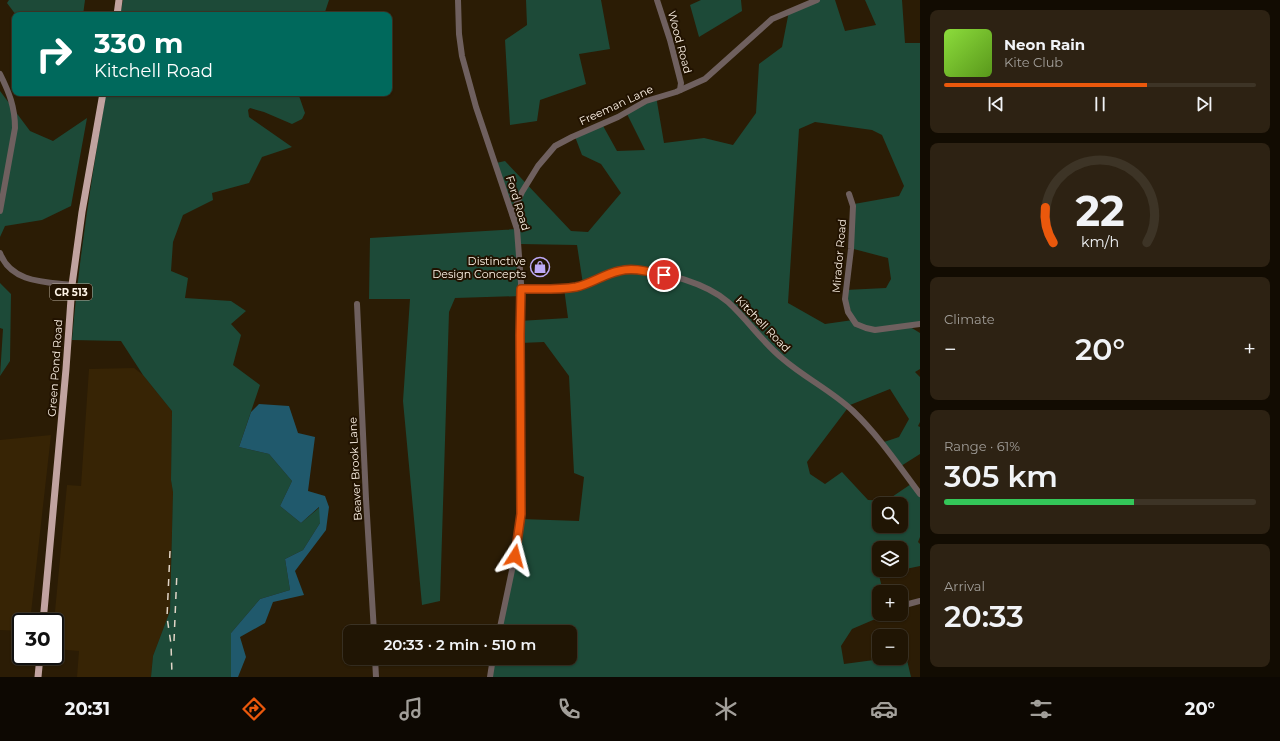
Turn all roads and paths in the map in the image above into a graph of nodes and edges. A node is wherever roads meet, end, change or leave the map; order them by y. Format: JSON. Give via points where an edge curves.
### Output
{"nodes":[{"id":1,"x":119,"y":0,"type":"edge"},
{"id":2,"x":458,"y":0,"type":"edge"},
{"id":3,"x":657,"y":0,"type":"edge"},
{"id":4,"x":817,"y":0,"type":"edge"},
{"id":5,"x":117,"y":12,"type":"edge"},
{"id":6,"x":0,"y":74,"type":"edge"},
{"id":7,"x":680,"y":90,"type":"junction"},
{"id":8,"x":102,"y":96,"type":"edge"},
{"id":9,"x":849,"y":194,"type":"dead end"},
{"id":10,"x":0,"y":211,"type":"edge"},
{"id":11,"x":514,"y":219,"type":"junction"},
{"id":12,"x":0,"y":254,"type":"edge"},
{"id":13,"x":72,"y":285,"type":"junction"},
{"id":14,"x":521,"y":289,"type":"junction"},
{"id":15,"x":357,"y":304,"type":"dead end"},
{"id":16,"x":920,"y":324,"type":"edge"},
{"id":17,"x":920,"y":494,"type":"edge"},
{"id":18,"x":920,"y":601,"type":"edge"},
{"id":19,"x":908,"y":604,"type":"edge"},
{"id":20,"x":44,"y":613,"type":"edge"},
{"id":21,"x":374,"y":625,"type":"edge"},
{"id":22,"x":500,"y":625,"type":"edge"},
{"id":23,"x":39,"y":665,"type":"edge"},
{"id":24,"x":376,"y":665,"type":"edge"},
{"id":25,"x":492,"y":665,"type":"edge"},
{"id":26,"x":38,"y":677,"type":"edge"},
{"id":27,"x":376,"y":677,"type":"edge"},
{"id":28,"x":490,"y":677,"type":"edge"}],
"edges":[{"from":1,"to":5,"type":"main road"},
{"from":2,"to":11,"type":"street","name":"Ford Road","via":[[462,56],[476,107]]},
{"from":3,"to":7,"type":"street","name":"Wood Road","via":[[681,83]]},
{"from":4,"to":7,"type":"street","name":"Freeman Lane","via":[[772,19],[705,78]]},
{"from":6,"to":10,"type":"street","via":[[12,98],[15,116]]},
{"from":7,"to":11,"type":"street","name":"Freeman Lane","via":[[646,101],[555,146],[538,166],[520,196],[515,207]]},
{"from":8,"to":13,"type":"main road","name":"Green Pond Road","number":"CR 513"},
{"from":9,"to":16,"type":"street","name":"Mirador Road","via":[[853,206],[845,299],[848,312],[856,324],[870,329],[883,330]]},
{"from":11,"to":14,"type":"street","name":"Ford Road","via":[[519,248]]},
{"from":12,"to":13,"type":"street","via":[[8,267],[18,275],[34,281]]},
{"from":13,"to":20,"type":"main road","name":"Green Pond Road","number":"CR 513"},
{"from":14,"to":17,"type":"street","name":"Kitchell Road","via":[[574,287],[626,270],[675,277],[706,287],[729,303],[783,360],[853,411]]},
{"from":14,"to":22,"type":"street","name":"Ford Road","via":[[521,514]]},
{"from":15,"to":21,"type":"street","name":"Beaver Brook Lane"},
{"from":18,"to":19,"type":"street"},
{"from":23,"to":26,"type":"main road"},
{"from":24,"to":27,"type":"street"},
{"from":25,"to":28,"type":"street"}]}
